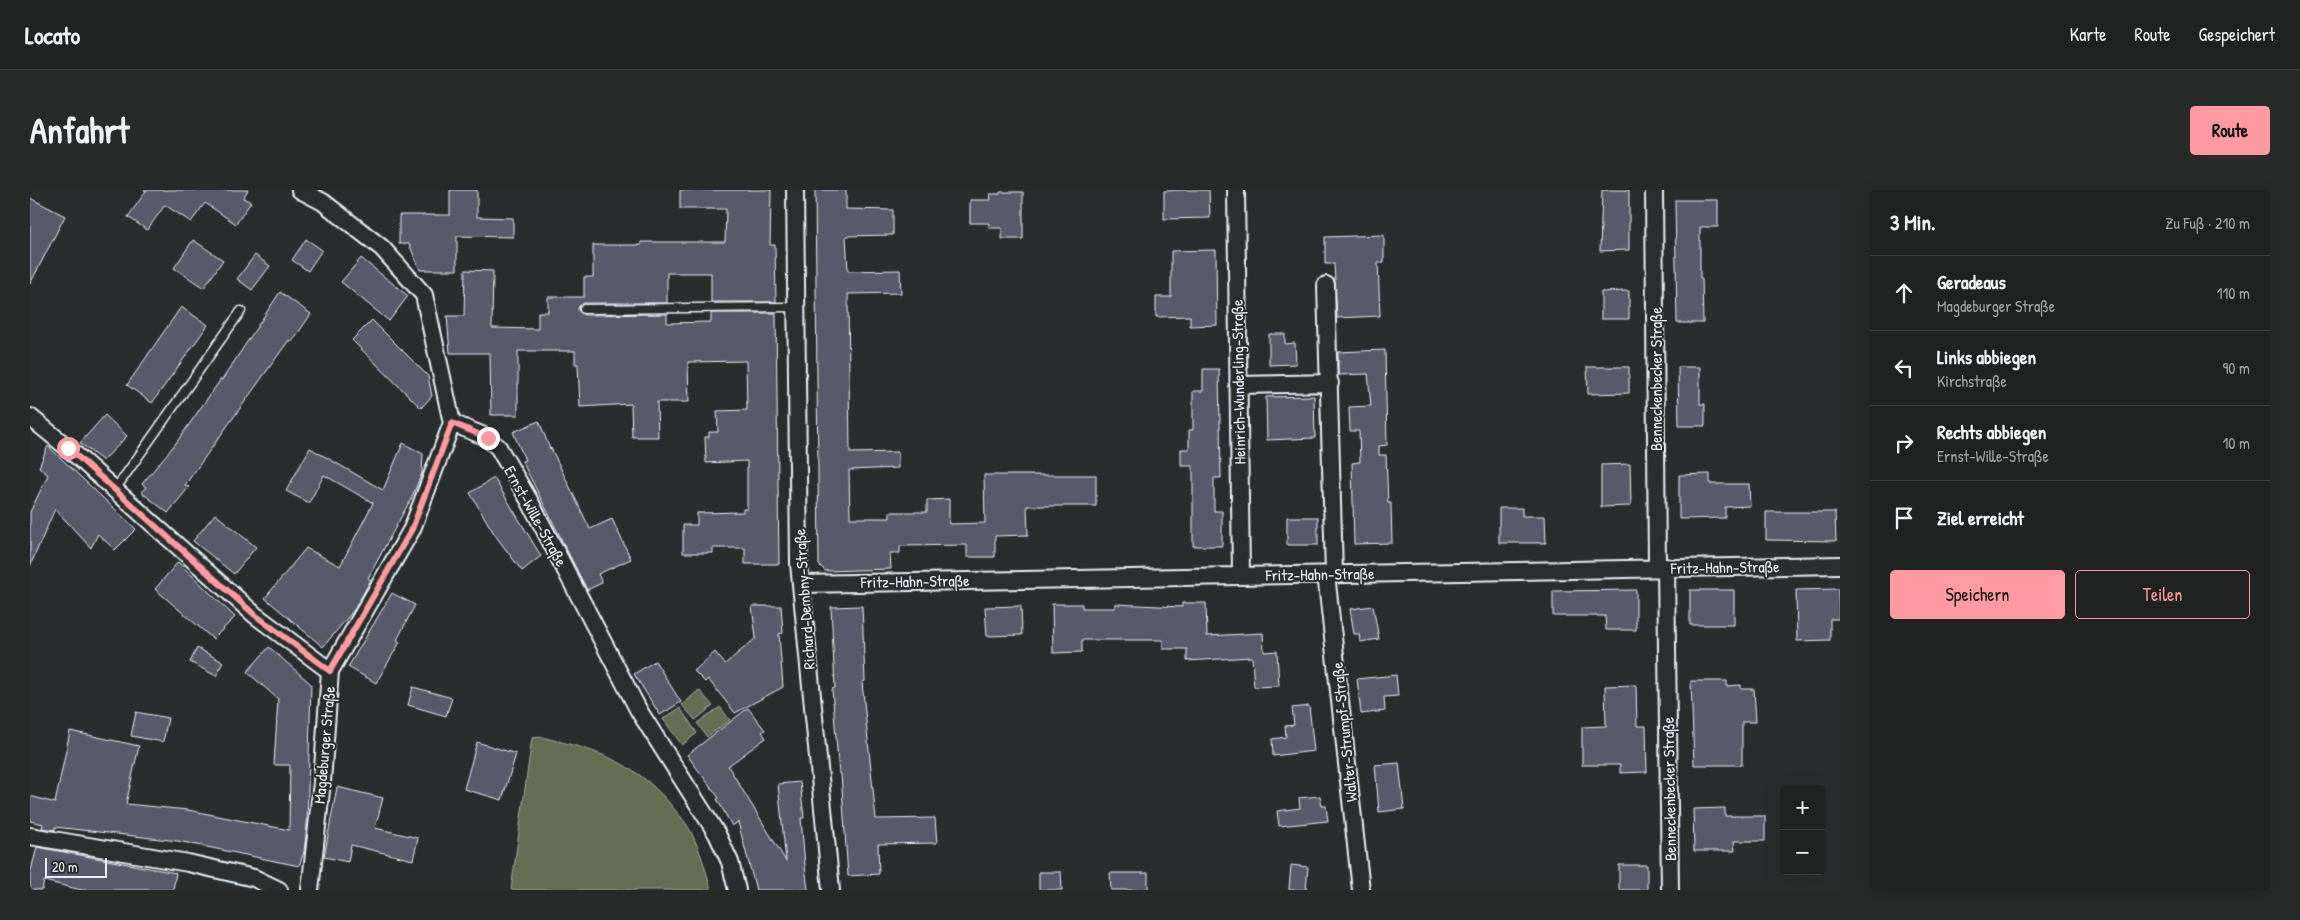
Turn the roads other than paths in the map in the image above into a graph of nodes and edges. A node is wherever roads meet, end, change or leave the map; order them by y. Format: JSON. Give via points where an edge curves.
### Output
{"nodes":[{"id":1,"x":300,"y":190,"type":"edge"},
{"id":2,"x":795,"y":190,"type":"edge"},
{"id":3,"x":1236,"y":190,"type":"edge"},
{"id":4,"x":1654,"y":190,"type":"edge"},
{"id":5,"x":324,"y":196,"type":"edge"},
{"id":6,"x":1326,"y":285,"type":"dead end"},
{"id":7,"x":795,"y":307,"type":"junction"},
{"id":8,"x":584,"y":309,"type":"dead end"},
{"id":9,"x":241,"y":311,"type":"dead end"},
{"id":10,"x":1330,"y":383,"type":"junction"},
{"id":11,"x":1238,"y":385,"type":"junction"},
{"id":12,"x":30,"y":417,"type":"edge"},
{"id":13,"x":452,"y":423,"type":"junction"},
{"id":14,"x":114,"y":491,"type":"junction"},
{"id":15,"x":1840,"y":565,"type":"edge"},
{"id":16,"x":1662,"y":568,"type":"junction"},
{"id":17,"x":1330,"y":574,"type":"junction"},
{"id":18,"x":1241,"y":575,"type":"junction"},
{"id":19,"x":800,"y":584,"type":"junction"},
{"id":20,"x":330,"y":671,"type":"junction"},
{"id":21,"x":30,"y":836,"type":"edge"},
{"id":22,"x":279,"y":890,"type":"edge"},
{"id":23,"x":310,"y":890,"type":"edge"},
{"id":24,"x":737,"y":890,"type":"edge"},
{"id":25,"x":831,"y":890,"type":"edge"},
{"id":26,"x":1361,"y":890,"type":"edge"},
{"id":27,"x":1670,"y":890,"type":"edge"}],
"edges":[{"from":1,"to":5,"type":"street"},
{"from":2,"to":7,"type":"street","name":"Richard-Dembny-Straße"},
{"from":3,"to":11,"type":"street","name":"Heinrich-Wunderling-Straße"},
{"from":4,"to":16,"type":"street","name":"Benneckenbecker Straße"},
{"from":5,"to":13,"type":"street","via":[[382,248],[424,295]]},
{"from":6,"to":10,"type":"street","name":"Walter-Strumpf-Straße"},
{"from":7,"to":8,"type":"lane"},
{"from":7,"to":19,"type":"street","name":"Richard-Dembny-Straße"},
{"from":9,"to":14,"type":"lane"},
{"from":10,"to":11,"type":"street"},
{"from":10,"to":17,"type":"street","name":"Walter-Strumpf-Straße"},
{"from":11,"to":18,"type":"street","name":"Heinrich-Wunderling-Straße"},
{"from":12,"to":14,"type":"street","name":"Magdeburger Straße"},
{"from":13,"to":20,"type":"street","via":[[412,529]]},
{"from":13,"to":24,"type":"street","name":"Ernst-Wille-Straße","via":[[488,438],[502,455],[529,500],[639,711],[717,834],[730,862]]},
{"from":14,"to":20,"type":"street","name":"Magdeburger Straße","via":[[255,615]]},
{"from":15,"to":16,"type":"street","name":"Fritz-Hahn-Straße"},
{"from":16,"to":17,"type":"street","name":"Fritz-Hahn-Straße"},
{"from":16,"to":27,"type":"street","name":"Benneckenbecker Straße"},
{"from":17,"to":18,"type":"street","name":"Fritz-Hahn-Straße"},
{"from":17,"to":26,"type":"street","name":"Walter-Strumpf-Straße"},
{"from":18,"to":19,"type":"street","name":"Fritz-Hahn-Straße"},
{"from":19,"to":25,"type":"street","name":"Richard-Dembny-Straße"},
{"from":20,"to":23,"type":"street","name":"Magdeburger Straße"},
{"from":21,"to":22,"type":"street","via":[[188,863],[254,878]]}]}
